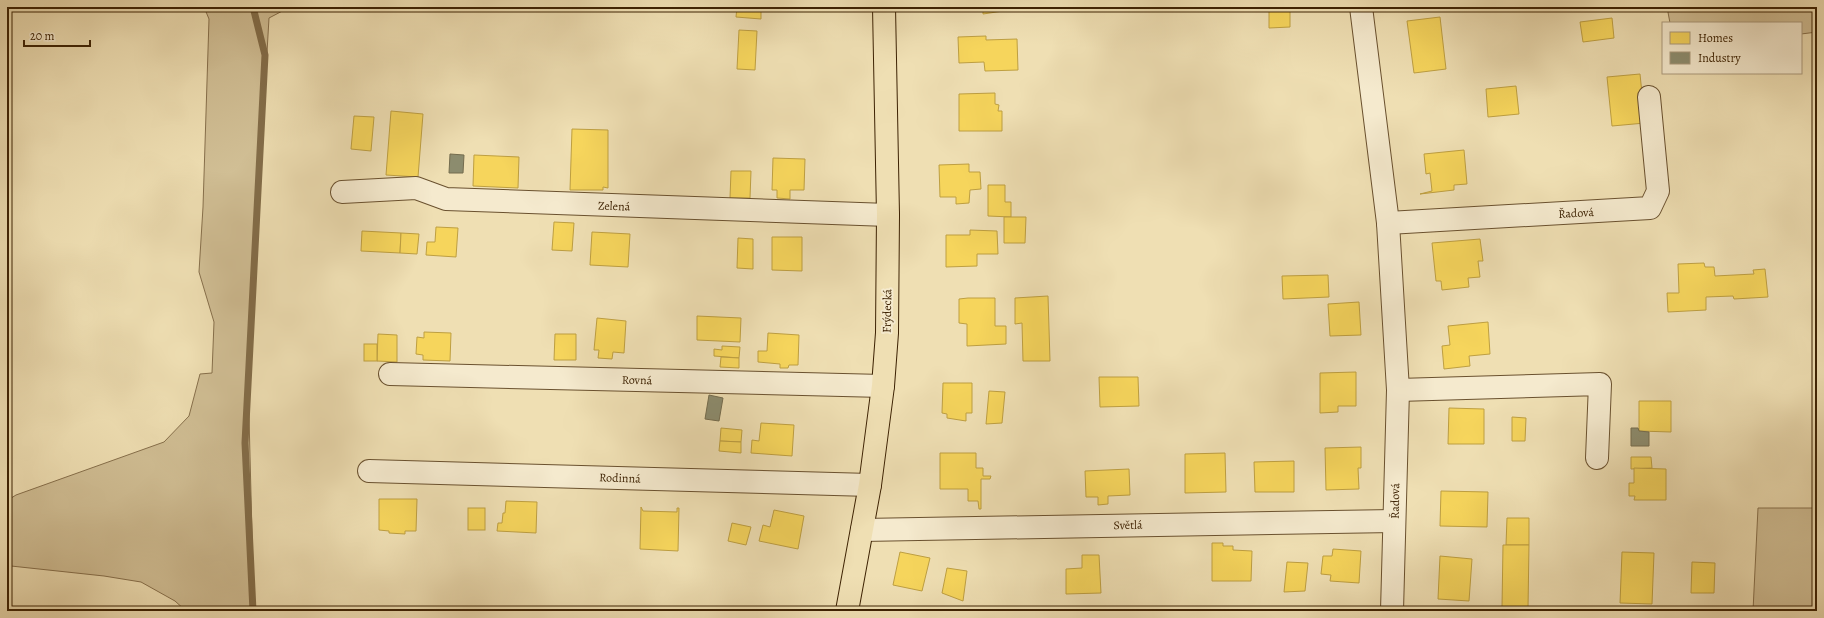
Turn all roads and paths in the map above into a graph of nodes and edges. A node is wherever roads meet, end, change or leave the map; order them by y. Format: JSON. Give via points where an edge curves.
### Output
{"nodes":[{"id":1,"x":884,"y":7,"type":"edge"},
{"id":2,"x":1361,"y":7,"type":"edge"},
{"id":3,"x":1649,"y":97,"type":"dead end"},
{"id":4,"x":342,"y":192,"type":"dead end"},
{"id":5,"x":888,"y":215,"type":"junction"},
{"id":6,"x":1388,"y":223,"type":"junction"},
{"id":7,"x":390,"y":374,"type":"dead end"},
{"id":8,"x":884,"y":386,"type":"junction"},
{"id":9,"x":1398,"y":390,"type":"junction"},
{"id":10,"x":1597,"y":458,"type":"dead end"},
{"id":11,"x":370,"y":471,"type":"dead end"},
{"id":12,"x":870,"y":485,"type":"junction"},
{"id":13,"x":1394,"y":521,"type":"junction"},
{"id":14,"x":862,"y":530,"type":"junction"},
{"id":15,"x":847,"y":611,"type":"edge"},
{"id":16,"x":1392,"y":611,"type":"edge"}],
"edges":[{"from":1,"to":5,"type":"main road","name":"Frýdecká"},
{"from":2,"to":6,"type":"street","name":"Řadová"},
{"from":3,"to":6,"type":"street","name":"Řadová","via":[[1658,191],[1650,208]]},
{"from":4,"to":5,"type":"street","name":"Zelená","via":[[416,188],[446,199]]},
{"from":5,"to":8,"type":"main road","name":"Frýdecká"},
{"from":6,"to":9,"type":"street","name":"Řadová"},
{"from":7,"to":8,"type":"street","name":"Rovná"},
{"from":8,"to":12,"type":"main road","name":"Frýdecká"},
{"from":9,"to":10,"type":"street","via":[[1600,384]]},
{"from":9,"to":13,"type":"street","name":"Řadová"},
{"from":11,"to":12,"type":"street","name":"Rodinná"},
{"from":12,"to":14,"type":"main road","name":"Frýdecká"},
{"from":13,"to":14,"type":"street","name":"Světlá"},
{"from":13,"to":16,"type":"street","name":"Řadová"},
{"from":14,"to":15,"type":"main road","name":"Frýdecká"}]}
